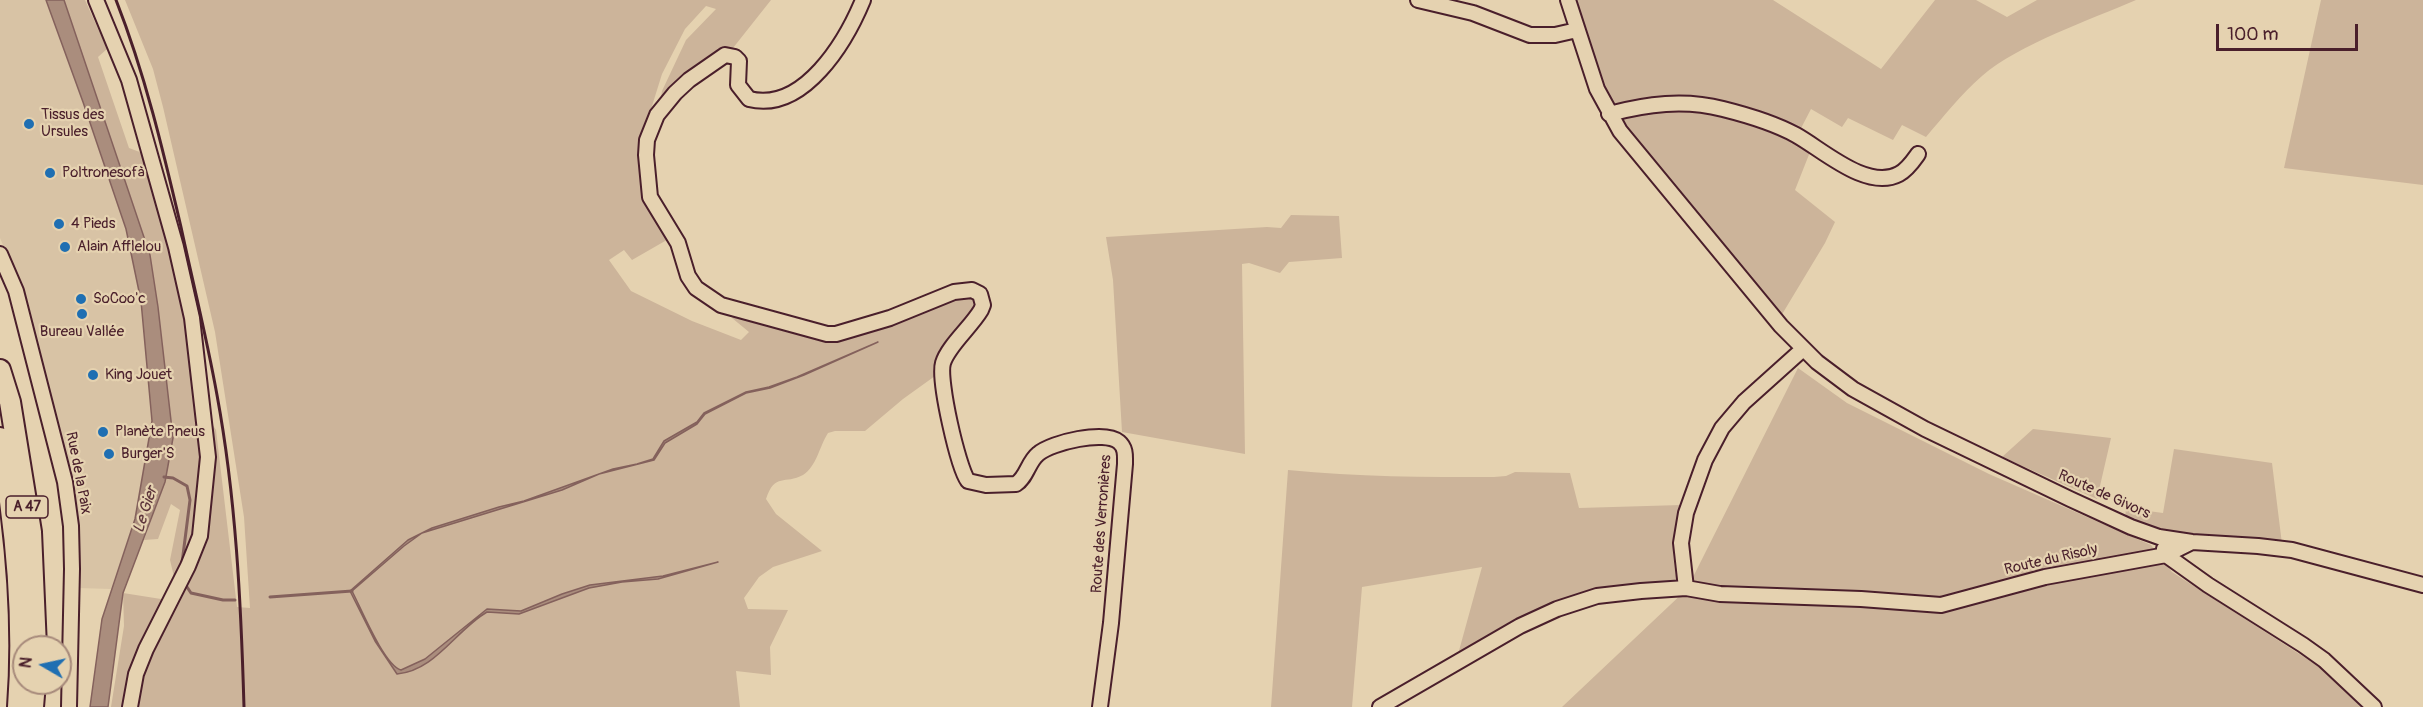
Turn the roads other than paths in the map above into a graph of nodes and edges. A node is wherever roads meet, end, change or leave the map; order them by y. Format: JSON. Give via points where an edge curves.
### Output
{"nodes":[{"id":1,"x":96,"y":0,"type":"edge"},
{"id":2,"x":862,"y":0,"type":"edge"},
{"id":3,"x":1418,"y":0,"type":"edge"},
{"id":4,"x":1568,"y":0,"type":"edge"},
{"id":5,"x":1577,"y":30,"type":"junction"},
{"id":6,"x":1609,"y":114,"type":"junction"},
{"id":7,"x":1918,"y":154,"type":"dead end"},
{"id":8,"x":0,"y":254,"type":"edge"},
{"id":9,"x":1803,"y":349,"type":"junction"},
{"id":10,"x":0,"y":370,"type":"edge"},
{"id":11,"x":0,"y":438,"type":"edge"},
{"id":12,"x":2158,"y":537,"type":"junction"},
{"id":13,"x":2192,"y":542,"type":"junction"},
{"id":14,"x":2166,"y":555,"type":"junction"},
{"id":15,"x":2423,"y":585,"type":"edge"},
{"id":16,"x":1686,"y":588,"type":"junction"},
{"id":17,"x":35,"y":635,"type":"edge"},
{"id":18,"x":18,"y":707,"type":"edge"},
{"id":19,"x":69,"y":707,"type":"edge"},
{"id":20,"x":130,"y":707,"type":"edge"},
{"id":21,"x":1100,"y":707,"type":"edge"},
{"id":22,"x":1380,"y":707,"type":"edge"},
{"id":23,"x":2374,"y":707,"type":"edge"}],
"edges":[{"from":1,"to":20,"type":"street","via":[[129,80],[176,247],[192,318],[208,457],[200,536],[146,649]]},
{"from":2,"to":21,"type":"street","name":"Route des Verronières","via":[[842,45],[795,92],[766,101],[749,99],[738,85],[739,61],[725,55],[689,80],[659,112],[651,129],[646,155],[650,197],[678,243],[692,283],[722,305],[811,331],[836,334],[890,318],[954,292],[972,290],[980,294],[981,310],[945,359],[942,369],[951,427],[968,481],[1016,484],[1033,458],[1049,446],[1087,439],[1118,441],[1125,451],[1125,464]]},
{"from":3,"to":5,"type":"street","via":[[1473,13],[1530,35]]},
{"from":4,"to":5,"type":"street","name":"Route de Givors"},
{"from":5,"to":6,"type":"street","name":"Route de Givors"},
{"from":6,"to":7,"type":"street","via":[[1672,102],[1722,108],[1794,134],[1857,173],[1876,177],[1898,175]]},
{"from":6,"to":9,"type":"street","name":"Route de Givors","via":[[1646,164]]},
{"from":8,"to":19,"type":"street","name":"Rue de la Paix","via":[[19,302],[65,483],[72,569]]},
{"from":9,"to":12,"type":"street","name":"Route de Givors","via":[[1833,376],[1875,403],[2070,500]]},
{"from":9,"to":16,"type":"street","via":[[1744,402],[1722,428],[1705,460],[1686,513],[1681,543]]},
{"from":10,"to":17,"type":"highway","number":"A 47","via":[[10,402],[31,532]]},
{"from":11,"to":18,"type":"highway","number":"A 47","via":[[18,578]]},
{"from":12,"to":13,"type":"street","name":"Route de Givors"},
{"from":12,"to":14,"type":"street"},
{"from":13,"to":14,"type":"street","name":"Route du Risoly"},
{"from":13,"to":15,"type":"street","name":"Route de Givors","via":[[2292,550]]},
{"from":14,"to":16,"type":"street","name":"Route du Risoly","via":[[2045,577],[1941,604],[1720,594]]},
{"from":14,"to":23,"type":"street","via":[[2324,660]]},
{"from":16,"to":22,"type":"street","via":[[1596,596],[1557,609],[1478,648]]}]}
